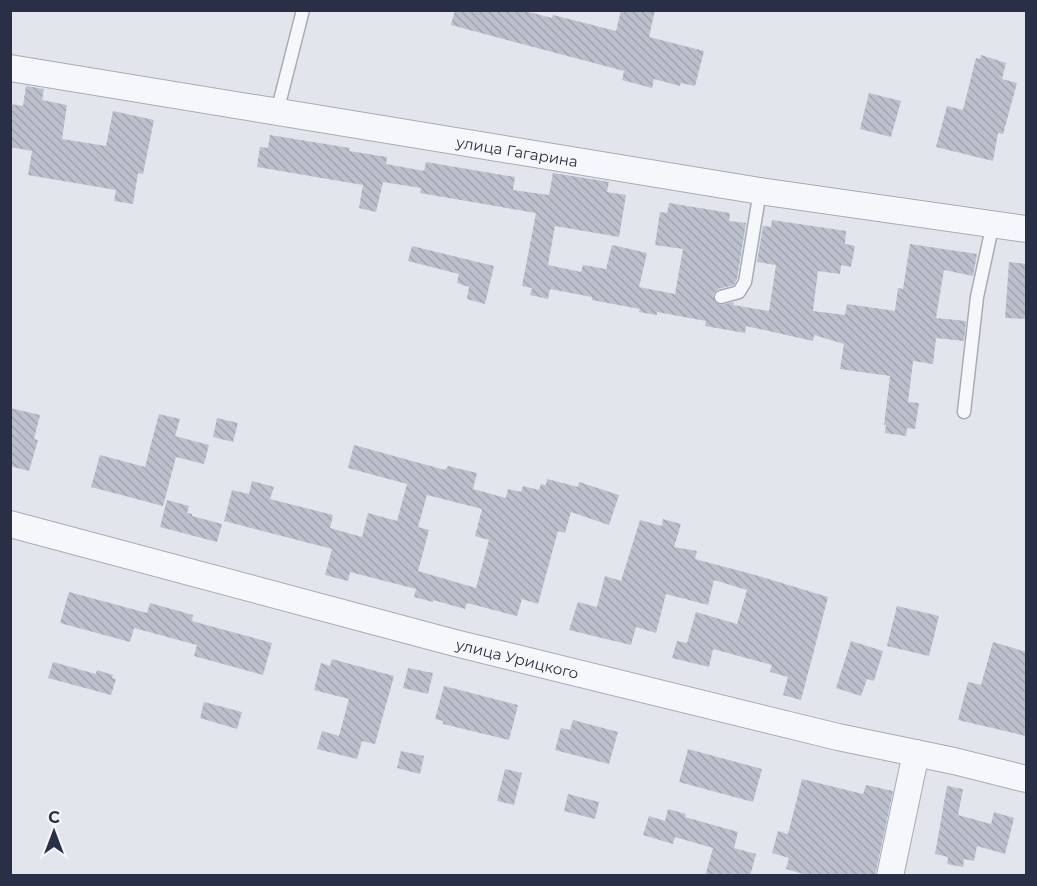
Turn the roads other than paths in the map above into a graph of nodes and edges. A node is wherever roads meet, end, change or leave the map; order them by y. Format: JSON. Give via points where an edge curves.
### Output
{"nodes":[{"id":1,"x":303,"y":10,"type":"edge"},
{"id":2,"x":10,"y":68,"type":"edge"},
{"id":3,"x":277,"y":112,"type":"junction"},
{"id":4,"x":760,"y":191,"type":"junction"},
{"id":5,"x":993,"y":223,"type":"junction"},
{"id":6,"x":1026,"y":229,"type":"edge"},
{"id":7,"x":721,"y":297,"type":"dead end"},
{"id":8,"x":964,"y":412,"type":"dead end"},
{"id":9,"x":10,"y":524,"type":"edge"},
{"id":10,"x":916,"y":753,"type":"junction"},
{"id":11,"x":1026,"y":779,"type":"edge"},
{"id":12,"x":890,"y":876,"type":"edge"}],
"edges":[{"from":1,"to":3,"type":"lane"},
{"from":2,"to":3,"type":"street","name":"улица Гагарина"},
{"from":3,"to":4,"type":"street","name":"улица Гагарина"},
{"from":4,"to":5,"type":"street","name":"улица Гагарина"},
{"from":4,"to":7,"type":"lane","via":[[745,282],[739,292]]},
{"from":5,"to":6,"type":"street","name":"улица Гагарина"},
{"from":5,"to":8,"type":"lane","via":[[978,297]]},
{"from":9,"to":10,"type":"street","name":"улица Урицкого","via":[[454,643]]},
{"from":10,"to":11,"type":"street","name":"улица Урицкого"},
{"from":10,"to":12,"type":"street"}]}
